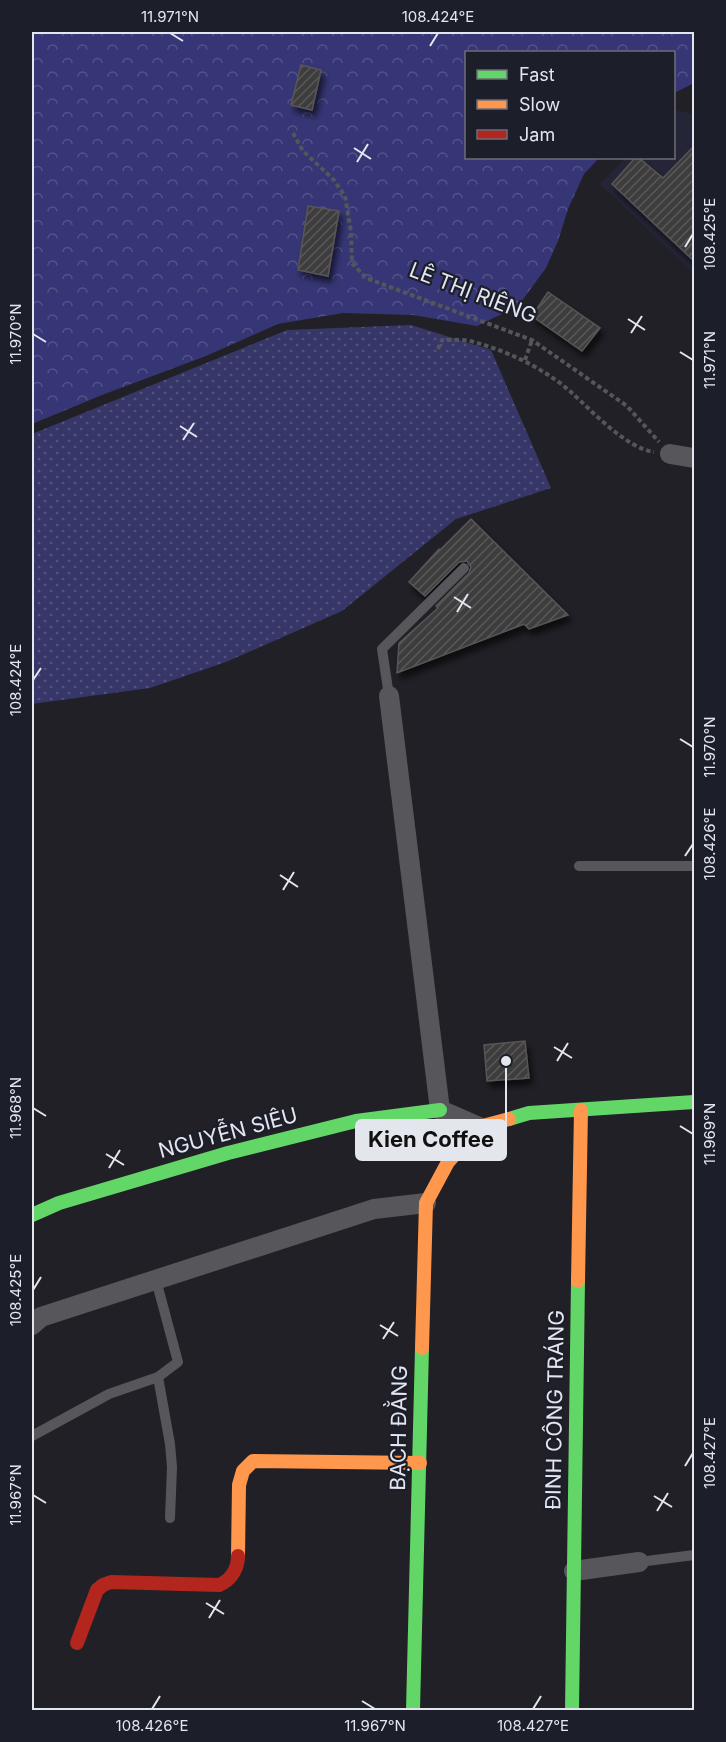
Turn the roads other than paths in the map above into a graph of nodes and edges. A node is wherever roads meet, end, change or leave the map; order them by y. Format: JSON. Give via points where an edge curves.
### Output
{"nodes":[{"id":1,"x":670,"y":454,"type":"road end"},
{"id":2,"x":694,"y":458,"type":"edge"},
{"id":3,"x":464,"y":568,"type":"dead end"},
{"id":4,"x":389,"y":696,"type":"joint"},
{"id":5,"x":579,"y":866,"type":"dead end"},
{"id":6,"x":694,"y":866,"type":"edge"},
{"id":7,"x":694,"y":1102,"type":"edge"},
{"id":8,"x":440,"y":1110,"type":"junction"},
{"id":9,"x":581,"y":1110,"type":"junction"},
{"id":10,"x":478,"y":1127,"type":"junction"},
{"id":11,"x":426,"y":1203,"type":"junction"},
{"id":12,"x":32,"y":1215,"type":"edge"},
{"id":13,"x":156,"y":1280,"type":"junction"},
{"id":14,"x":32,"y":1325,"type":"edge"},
{"id":15,"x":158,"y":1377,"type":"junction"},
{"id":16,"x":32,"y":1436,"type":"edge"},
{"id":17,"x":420,"y":1463,"type":"junction"},
{"id":18,"x":170,"y":1518,"type":"dead end"},
{"id":19,"x":694,"y":1555,"type":"edge"},
{"id":20,"x":639,"y":1562,"type":"joint"},
{"id":21,"x":574,"y":1571,"type":"junction"},
{"id":22,"x":77,"y":1643,"type":"dead end"},
{"id":23,"x":413,"y":1710,"type":"edge"},
{"id":24,"x":572,"y":1710,"type":"edge"}],
"edges":[{"from":1,"to":2,"type":"street"},
{"from":3,"to":4,"type":"lane","via":[[382,649]]},
{"from":4,"to":8,"type":"street"},
{"from":5,"to":6,"type":"lane"},
{"from":7,"to":9,"type":"street"},
{"from":8,"to":10,"type":"street"},
{"from":8,"to":12,"type":"street","name":"NGUYỄN SIÊU","via":[[356,1121],[228,1153],[59,1203]]},
{"from":9,"to":10,"type":"street","via":[[529,1113]]},
{"from":9,"to":21,"type":"street","name":"ĐINH CÔNG TRÁNG"},
{"from":10,"to":11,"type":"street","name":"BẠCH ĐẰNG","via":[[448,1162]]},
{"from":11,"to":13,"type":"street","via":[[374,1209]]},
{"from":11,"to":17,"type":"street","name":"BẠCH ĐẰNG"},
{"from":13,"to":14,"type":"street","via":[[41,1317]]},
{"from":13,"to":15,"type":"lane","via":[[178,1362]]},
{"from":15,"to":16,"type":"lane","via":[[108,1394]]},
{"from":15,"to":18,"type":"lane","via":[[172,1467]]},
{"from":17,"to":22,"type":"street","via":[[253,1461],[241,1474],[238,1564],[228,1581],[219,1585],[103,1585],[97,1590]]},
{"from":17,"to":23,"type":"street","name":"BẠCH ĐẰNG"},
{"from":19,"to":20,"type":"lane"},
{"from":20,"to":21,"type":"street"},
{"from":21,"to":24,"type":"street","name":"ĐINH CÔNG TRÁNG"}]}
